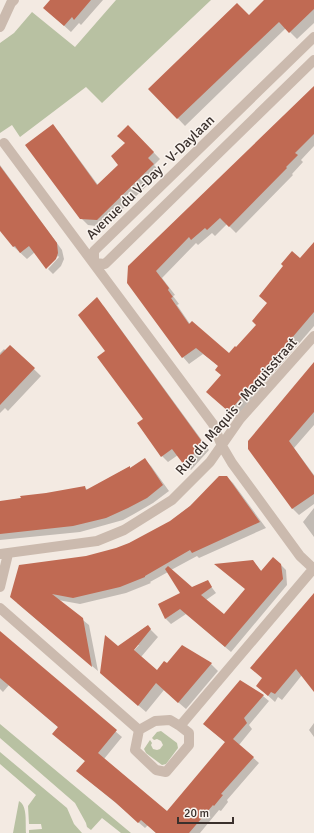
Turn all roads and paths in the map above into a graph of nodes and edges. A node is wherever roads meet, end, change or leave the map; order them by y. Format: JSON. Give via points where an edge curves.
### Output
{"nodes":[{"id":1,"x":14,"y":0,"type":"edge"},
{"id":2,"x":0,"y":27,"type":"edge"},
{"id":3,"x":314,"y":37,"type":"edge"},
{"id":4,"x":314,"y":60,"type":"edge"},
{"id":5,"x":4,"y":143,"type":"dead end"},
{"id":6,"x":94,"y":263,"type":"junction"},
{"id":7,"x":314,"y":336,"type":"edge"},
{"id":8,"x":222,"y":446,"type":"junction"},
{"id":9,"x":4,"y":554,"type":"edge"},
{"id":10,"x":314,"y":569,"type":"edge"},
{"id":11,"x":0,"y":586,"type":"edge"},
{"id":12,"x":0,"y":608,"type":"edge"},
{"id":13,"x":180,"y":726,"type":"junction"},
{"id":14,"x":139,"y":730,"type":"junction"}],
"edges":[{"from":1,"to":2,"type":"street"},
{"from":3,"to":6,"type":"street","name":"Avenue du V-Day - V-Daylaan","via":[[94,251]]},
{"from":4,"to":6,"type":"street","name":"Avenue du V-Day - V-Daylaan","via":[[105,264]]},
{"from":5,"to":6,"type":"street"},
{"from":6,"to":8,"type":"street","via":[[213,424]]},
{"from":7,"to":8,"type":"street","name":"Rue du Maquis - Maquisstraat","via":[[240,419]]},
{"from":8,"to":9,"type":"street","name":"Rue du Maquis - Maquisstraat","via":[[210,462],[172,500],[124,530],[97,541]]},
{"from":8,"to":10,"type":"street","via":[[300,556]]},
{"from":9,"to":11,"type":"street"},
{"from":10,"to":13,"type":"street"},
{"from":12,"to":14,"type":"street"},
{"from":13,"to":14,"type":"street","via":[[170,720],[155,721]]},
{"from":13,"to":14,"type":"street","via":[[188,733],[189,745],[166,772],[156,770],[135,750]]}]}
